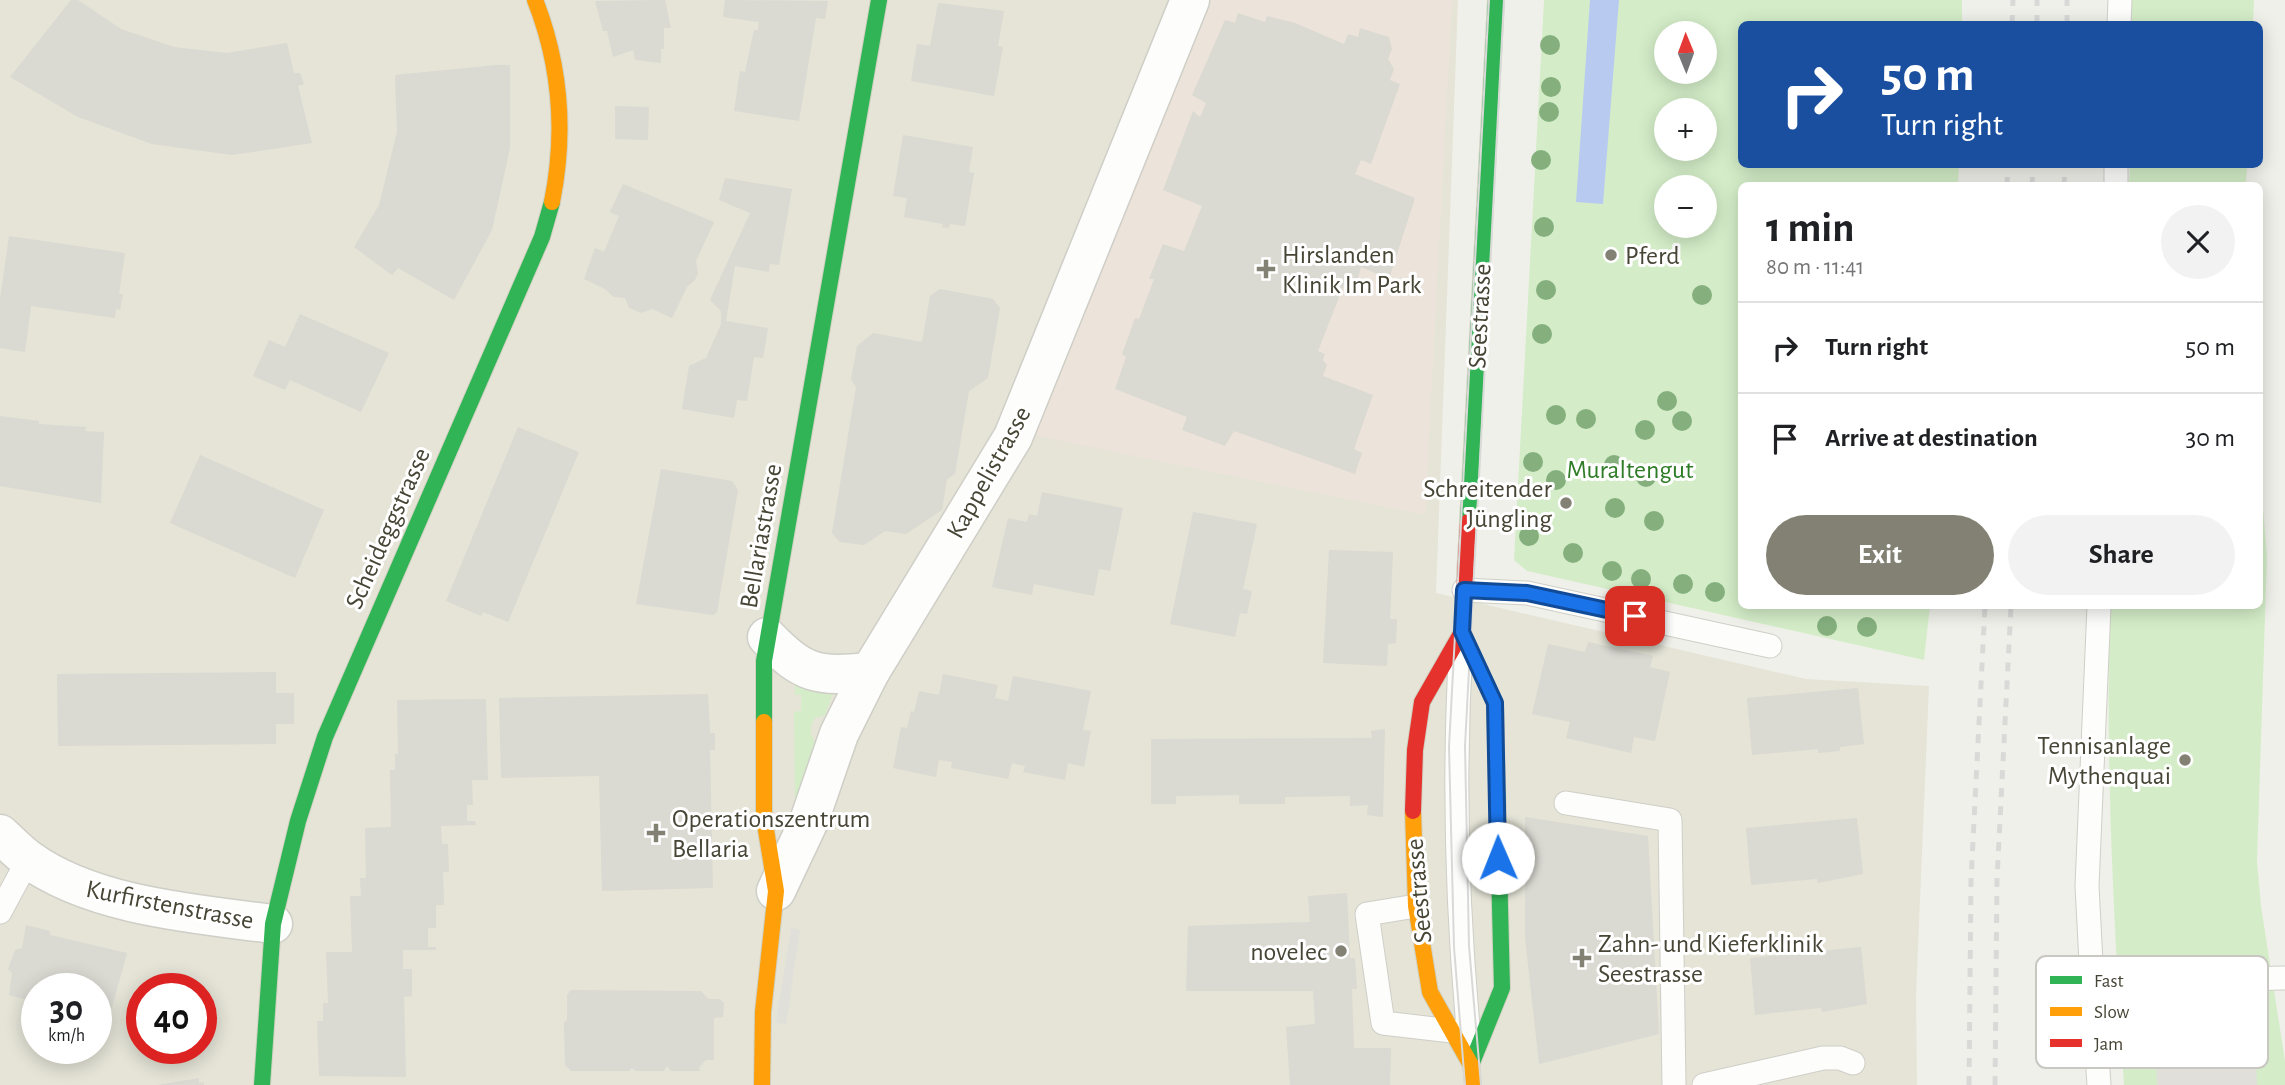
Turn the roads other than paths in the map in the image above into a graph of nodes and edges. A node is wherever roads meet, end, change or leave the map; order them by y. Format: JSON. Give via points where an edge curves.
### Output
{"nodes":[{"id":1,"x":535,"y":0,"type":"edge"},
{"id":2,"x":879,"y":0,"type":"edge"},
{"id":3,"x":1190,"y":0,"type":"edge"},
{"id":4,"x":1496,"y":0,"type":"edge"},
{"id":5,"x":2120,"y":0,"type":"edge"},
{"id":6,"x":2119,"y":21,"type":"edge"},
{"id":7,"x":1464,"y":590,"type":"junction"},
{"id":8,"x":2099,"y":609,"type":"edge"},
{"id":9,"x":1462,"y":632,"type":"junction"},
{"id":10,"x":767,"y":637,"type":"junction"},
{"id":11,"x":1770,"y":646,"type":"dead end"},
{"id":12,"x":870,"y":672,"type":"junction"},
{"id":13,"x":1566,"y":803,"type":"dead end"},
{"id":14,"x":0,"y":834,"type":"edge"},
{"id":15,"x":28,"y":860,"type":"junction"},
{"id":16,"x":776,"y":891,"type":"junction"},
{"id":17,"x":1416,"y":906,"type":"junction"},
{"id":18,"x":0,"y":912,"type":"edge"},
{"id":19,"x":273,"y":924,"type":"junction"},
{"id":20,"x":2091,"y":956,"type":"edge"},
{"id":21,"x":1452,"y":1031,"type":"junction"},
{"id":22,"x":1853,"y":1063,"type":"dead end"},
{"id":23,"x":1472,"y":1075,"type":"edge"},
{"id":24,"x":262,"y":1085,"type":"edge"},
{"id":25,"x":762,"y":1085,"type":"edge"},
{"id":26,"x":1674,"y":1085,"type":"edge"},
{"id":27,"x":1704,"y":1085,"type":"edge"}],
"edges":[{"from":1,"to":19,"type":"street","name":"Scheideggstrasse","via":[[552,51],[559,101],[554,202],[325,737],[298,821]]},
{"from":2,"to":10,"type":"street","name":"Bellariastrasse"},
{"from":3,"to":12,"type":"street","name":"Kappelistrasse","via":[[1013,437]]},
{"from":4,"to":7,"type":"street","name":"Seestrasse"},
{"from":5,"to":6,"type":"lane"},
{"from":7,"to":9,"type":"street","name":"Seestrasse"},
{"from":7,"to":11,"type":"lane","via":[[1527,593]]},
{"from":8,"to":20,"type":"lane","via":[[2087,886]]},
{"from":9,"to":17,"type":"street","name":"Seestrasse","via":[[1422,702],[1412,818]]},
{"from":9,"to":23,"type":"lane","name":"Seestrasse","via":[[1457,703],[1459,884]]},
{"from":9,"to":23,"type":"street","name":"Seestrasse","via":[[1495,703],[1502,988]]},
{"from":10,"to":12,"type":"street","via":[[790,661],[819,674]]},
{"from":10,"to":16,"type":"street","name":"Bellariastrasse","via":[[764,818]]},
{"from":12,"to":16,"type":"street","name":"Kappelistrasse","via":[[839,734],[809,821]]},
{"from":13,"to":26,"type":"lane","via":[[1670,820]]},
{"from":14,"to":15,"type":"street","name":"Kurfirstenstrasse"},
{"from":15,"to":18,"type":"lane"},
{"from":15,"to":19,"type":"street","name":"Kurfirstenstrasse","via":[[102,896]]},
{"from":16,"to":25,"type":"street","name":"Bellariastrasse","via":[[763,1012]]},
{"from":17,"to":21,"type":"street","name":"Seestrasse","via":[[1430,992]]},
{"from":17,"to":21,"type":"lane","via":[[1367,914],[1383,1023]]},
{"from":19,"to":24,"type":"street","name":"Scheideggstrasse"},
{"from":21,"to":23,"type":"street","name":"Seestrasse"},
{"from":22,"to":27,"type":"lane","via":[[1823,1058]]}]}
